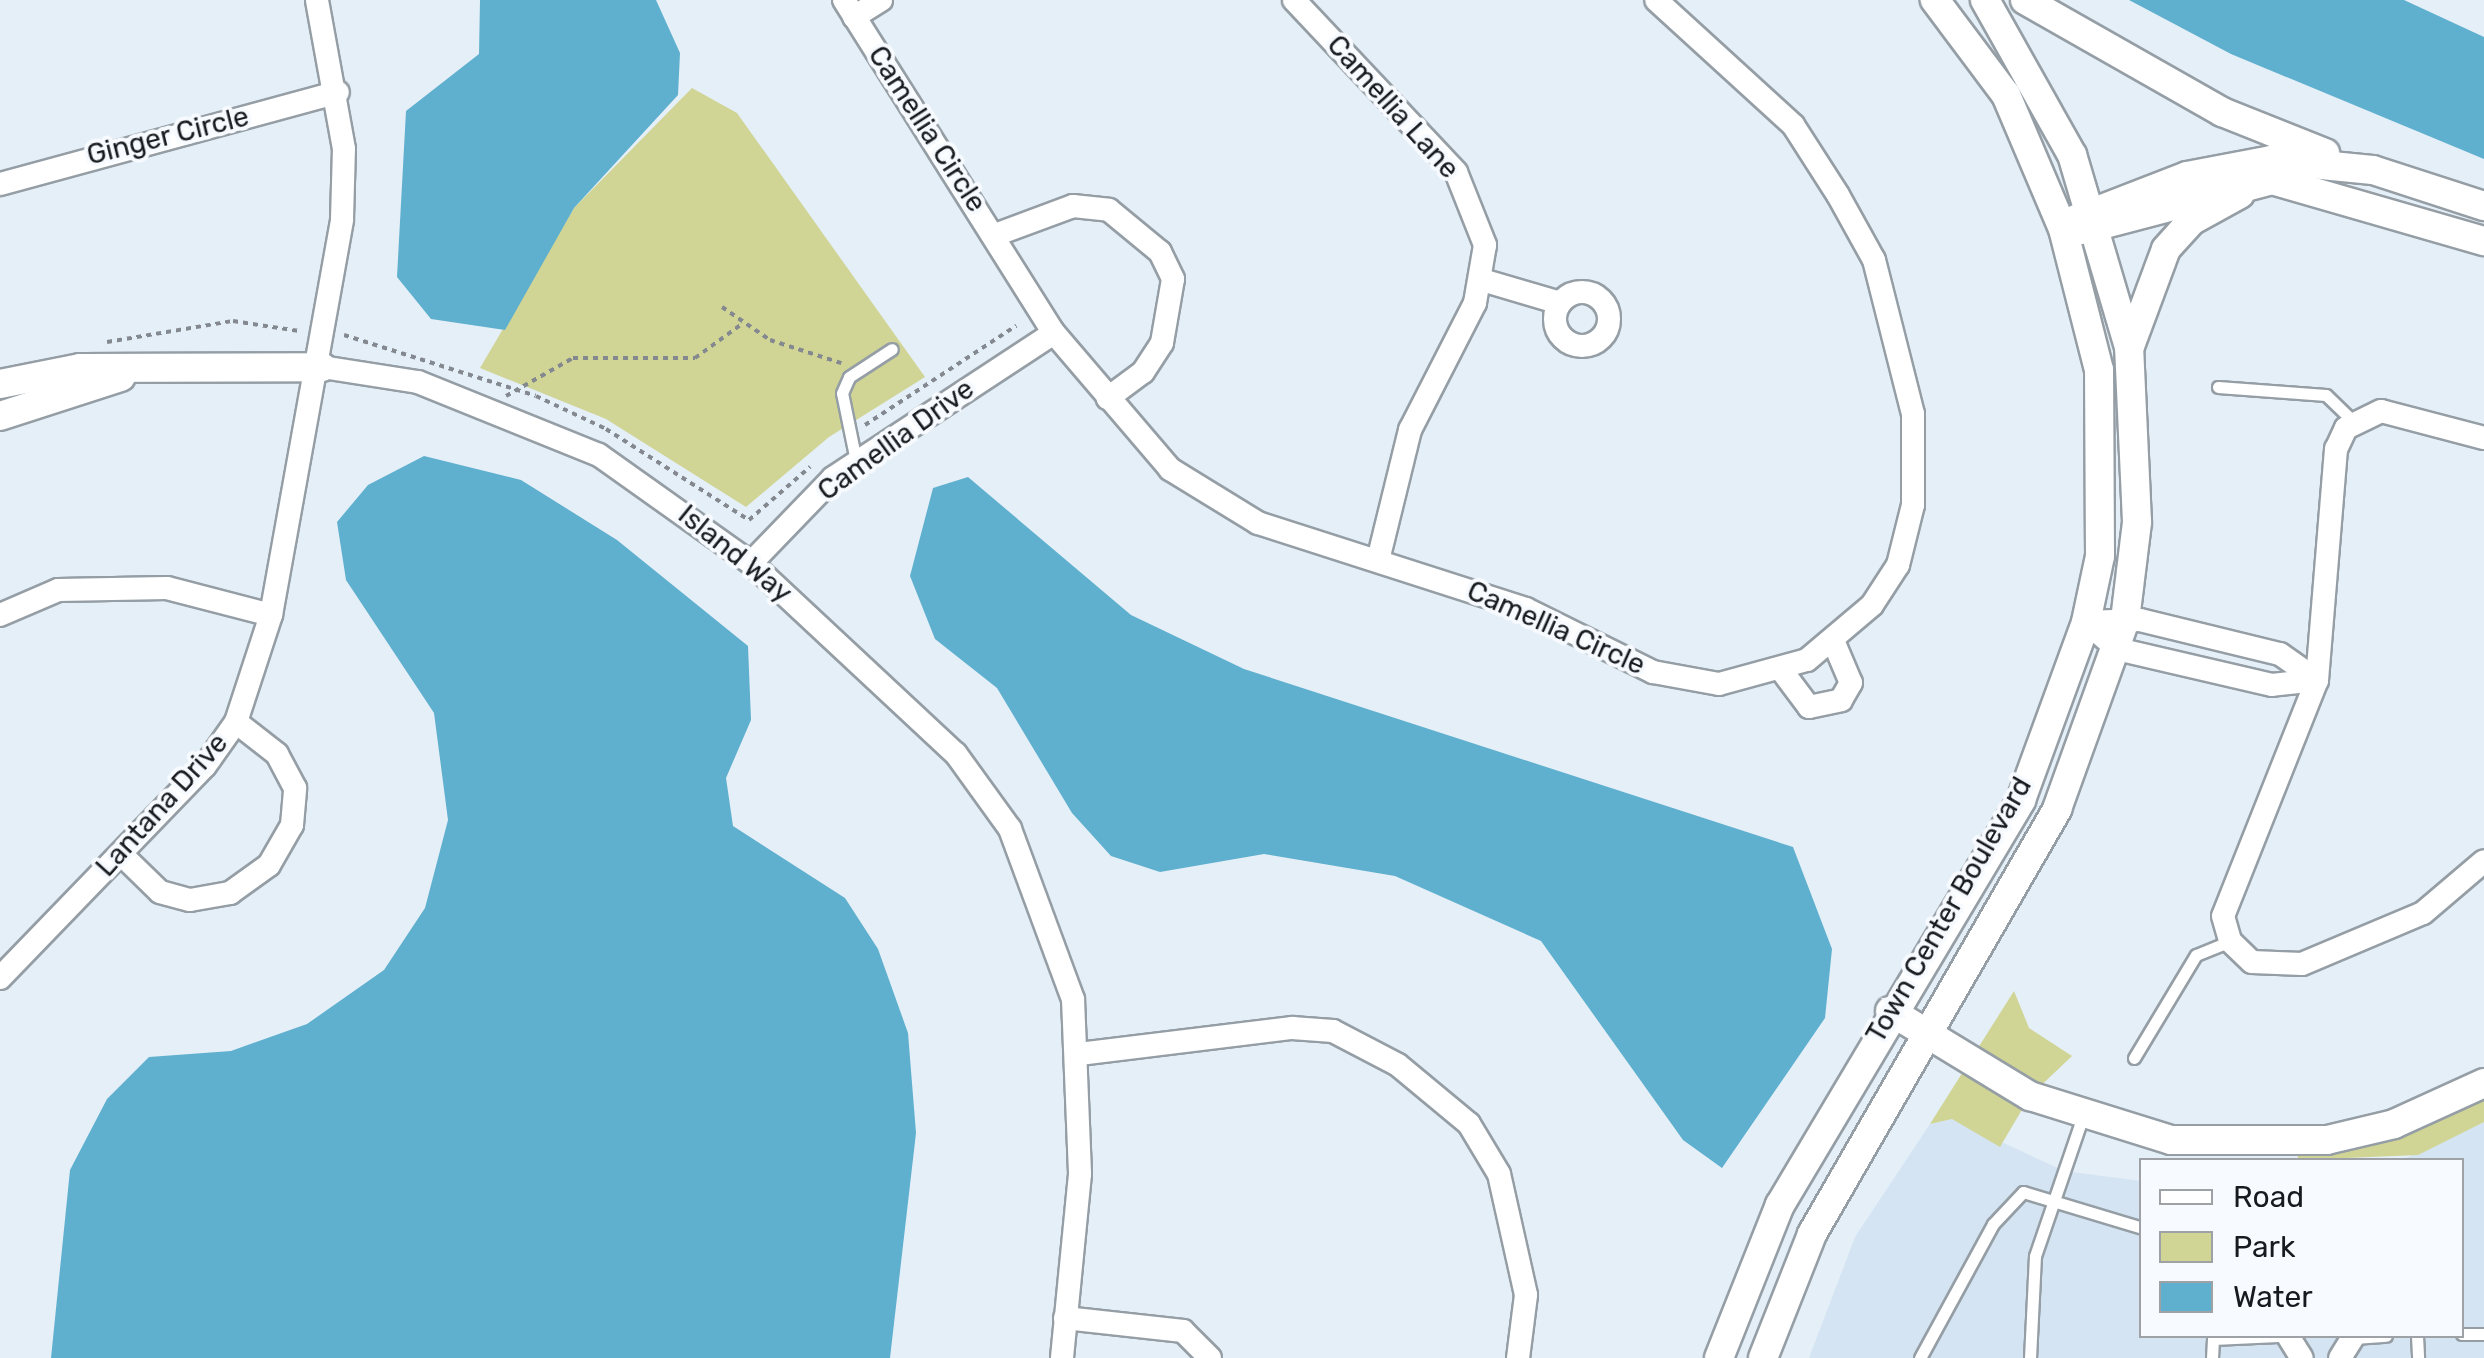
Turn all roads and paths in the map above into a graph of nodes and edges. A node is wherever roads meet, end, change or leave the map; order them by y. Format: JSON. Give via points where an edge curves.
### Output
{"nodes":[{"id":1,"x":317,"y":0,"type":"edge"},
{"id":2,"x":881,"y":0,"type":"edge"},
{"id":3,"x":1294,"y":0,"type":"edge"},
{"id":4,"x":1656,"y":0,"type":"edge"},
{"id":5,"x":1934,"y":0,"type":"edge"},
{"id":6,"x":1985,"y":0,"type":"edge"},
{"id":7,"x":2025,"y":0,"type":"edge"},
{"id":8,"x":849,"y":8,"type":"edge"},
{"id":9,"x":338,"y":92,"type":"junction"},
{"id":10,"x":2374,"y":170,"type":"junction"},
{"id":11,"x":2272,"y":180,"type":"junction"},
{"id":12,"x":0,"y":184,"type":"edge"},
{"id":13,"x":2484,"y":206,"type":"edge"},
{"id":14,"x":2094,"y":220,"type":"junction"},
{"id":15,"x":2063,"y":229,"type":"junction"},
{"id":16,"x":995,"y":234,"type":"junction"},
{"id":17,"x":2484,"y":241,"type":"edge"},
{"id":18,"x":1482,"y":280,"type":"junction"},
{"id":19,"x":1560,"y":303,"type":"dead end"},
{"id":20,"x":722,"y":307,"type":"dead end"},
{"id":21,"x":742,"y":324,"type":"junction"},
{"id":22,"x":1016,"y":326,"type":"dead end"},
{"id":23,"x":1054,"y":333,"type":"junction"},
{"id":24,"x":2129,"y":347,"type":"junction"},
{"id":25,"x":892,"y":349,"type":"dead end"},
{"id":26,"x":156,"y":366,"type":"junction"},
{"id":27,"x":322,"y":367,"type":"junction"},
{"id":28,"x":849,"y":377,"type":"junction"},
{"id":29,"x":0,"y":384,"type":"edge"},
{"id":30,"x":514,"y":387,"type":"junction"},
{"id":31,"x":2218,"y":388,"type":"dead end"},
{"id":32,"x":1108,"y":398,"type":"junction"},
{"id":33,"x":495,"y":408,"type":"junction"},
{"id":34,"x":0,"y":416,"type":"edge"},
{"id":35,"x":2354,"y":422,"type":"junction"},
{"id":36,"x":848,"y":438,"type":"junction"},
{"id":37,"x":2484,"y":438,"type":"edge"},
{"id":38,"x":856,"y":461,"type":"junction"},
{"id":39,"x":1379,"y":556,"type":"junction"},
{"id":40,"x":751,"y":563,"type":"junction"},
{"id":41,"x":0,"y":615,"type":"edge"},
{"id":42,"x":271,"y":615,"type":"junction"},
{"id":43,"x":2125,"y":620,"type":"junction"},
{"id":44,"x":2086,"y":622,"type":"junction"},
{"id":45,"x":1834,"y":643,"type":"junction"},
{"id":46,"x":2117,"y":649,"type":"junction"},
{"id":47,"x":1782,"y":671,"type":"junction"},
{"id":48,"x":2316,"y":680,"type":"junction"},
{"id":49,"x":236,"y":722,"type":"junction"},
{"id":50,"x":120,"y":854,"type":"junction"},
{"id":51,"x":2484,"y":861,"type":"edge"},
{"id":52,"x":2230,"y":941,"type":"junction"},
{"id":53,"x":0,"y":978,"type":"edge"},
{"id":54,"x":1890,"y":1011,"type":"junction"},
{"id":55,"x":1928,"y":1036,"type":"junction"},
{"id":56,"x":1080,"y":1054,"type":"junction"},
{"id":57,"x":2134,"y":1058,"type":"dead end"},
{"id":58,"x":2484,"y":1083,"type":"edge"},
{"id":59,"x":2083,"y":1116,"type":"junction"},
{"id":60,"x":2327,"y":1150,"type":"edge"},
{"id":61,"x":2298,"y":1152,"type":"edge"},
{"id":62,"x":2052,"y":1205,"type":"junction"},
{"id":63,"x":2139,"y":1227,"type":"edge"},
{"id":64,"x":1066,"y":1318,"type":"junction"},
{"id":65,"x":1062,"y":1358,"type":"edge"},
{"id":66,"x":1210,"y":1358,"type":"edge"},
{"id":67,"x":1518,"y":1358,"type":"edge"},
{"id":68,"x":1719,"y":1358,"type":"edge"},
{"id":69,"x":1763,"y":1358,"type":"edge"},
{"id":70,"x":1920,"y":1358,"type":"edge"},
{"id":71,"x":2030,"y":1358,"type":"edge"}],
"edges":[{"from":1,"to":9,"type":"street"},
{"from":2,"to":8,"type":"street"},
{"from":3,"to":18,"type":"street","name":"Camellia Lane","via":[[1456,172],[1481,225]]},
{"from":4,"to":45,"type":"street","name":"Camellia Circle","via":[[1793,125],[1874,260],[1894,330],[1913,414],[1913,504],[1898,565]]},
{"from":5,"to":15,"type":"street","name":"Town Center Boulevard","via":[[2006,95]]},
{"from":6,"to":14,"type":"street","name":"Town Center Boulevard","via":[[2036,81]]},
{"from":7,"to":10,"type":"street","via":[[2222,112]]},
{"from":8,"to":16,"type":"street","name":"Camellia Circle"},
{"from":9,"to":12,"type":"street","name":"Ginger Circle"},
{"from":9,"to":27,"type":"street","via":[[342,219]]},
{"from":10,"to":13,"type":"street"},
{"from":10,"to":14,"type":"street","via":[[2322,160],[2230,164]]},
{"from":11,"to":14,"type":"street"},
{"from":11,"to":17,"type":"street"},
{"from":11,"to":24,"type":"street","via":[[2192,221],[2166,249]]},
{"from":14,"to":15,"type":"street"},
{"from":14,"to":24,"type":"street","name":"Town Center Boulevard"},
{"from":15,"to":44,"type":"street","name":"Town Center Boulevard","via":[[2100,370],[2105,443]]},
{"from":16,"to":23,"type":"street","name":"Camellia Circle"},
{"from":16,"to":32,"type":"street","via":[[1073,206],[1109,210],[1160,252],[1173,279],[1162,343],[1144,372]]},
{"from":18,"to":19,"type":"street"},
{"from":18,"to":39,"type":"street","name":"Camellia Lane","via":[[1410,430]]},
{"from":20,"to":21,"type":"path"},
{"from":21,"to":28,"type":"path","via":[[832,354]]},
{"from":21,"to":30,"type":"path","via":[[695,358],[600,353]]},
{"from":22,"to":36,"type":"path"},
{"from":23,"to":32,"type":"street","name":"Camellia Circle"},
{"from":23,"to":38,"type":"street","name":"Camellia Drive"},
{"from":24,"to":43,"type":"street","name":"Town Center Boulevard","via":[[2137,522]]},
{"from":25,"to":28,"type":"lane"},
{"from":26,"to":27,"type":"street","name":"Island Way"},
{"from":26,"to":29,"type":"street","name":"Island Way","via":[[44,372]]},
{"from":26,"to":34,"type":"street","name":"Island Way"},
{"from":27,"to":33,"type":"street","name":"Island Way","via":[[418,382]]},
{"from":27,"to":42,"type":"street","name":"Lantana Drive"},
{"from":28,"to":36,"type":"lane","via":[[840,418]]},
{"from":30,"to":33,"type":"path"},
{"from":30,"to":36,"type":"path","via":[[606,429],[748,520]]},
{"from":31,"to":35,"type":"lane","via":[[2326,395]]},
{"from":32,"to":39,"type":"street","name":"Camellia Circle","via":[[1170,469],[1258,523]]},
{"from":33,"to":40,"type":"street","name":"Island Way","via":[[599,455]]},
{"from":35,"to":37,"type":"street","via":[[2381,411]]},
{"from":35,"to":48,"type":"street","via":[[2336,449]]},
{"from":36,"to":38,"type":"lane"},
{"from":38,"to":40,"type":"street","name":"Camellia Drive"},
{"from":39,"to":47,"type":"street","name":"Camellia Circle","via":[[1526,609],[1653,672],[1719,684]]},
{"from":40,"to":56,"type":"street","name":"Island Way","via":[[956,754],[1010,828],[1045,908]]},
{"from":41,"to":42,"type":"street","via":[[58,590],[167,588]]},
{"from":42,"to":49,"type":"street","name":"Lantana Drive"},
{"from":43,"to":44,"type":"street"},
{"from":43,"to":46,"type":"street","name":"Town Center Boulevard"},
{"from":43,"to":48,"type":"street","via":[[2280,654]]},
{"from":44,"to":46,"type":"street"},
{"from":44,"to":54,"type":"street","name":"Town Center Boulevard","via":[[2021,800]]},
{"from":45,"to":47,"type":"street","name":"Camellia Circle"},
{"from":45,"to":47,"type":"street","via":[[1851,683],[1841,700],[1808,706]]},
{"from":46,"to":48,"type":"street","via":[[2272,685]]},
{"from":46,"to":55,"type":"street","name":"Town Center Boulevard","via":[[2057,809]]},
{"from":48,"to":52,"type":"street","via":[[2223,916]]},
{"from":49,"to":50,"type":"street","name":"Lantana Drive"},
{"from":49,"to":50,"type":"street","via":[[277,754],[295,788],[292,825],[269,865],[230,893],[190,900],[160,892]]},
{"from":50,"to":53,"type":"street","name":"Lantana Drive"},
{"from":51,"to":52,"type":"street","via":[[2424,912],[2350,948],[2274,966],[2252,962]]},
{"from":52,"to":57,"type":"lane","via":[[2196,955]]},
{"from":54,"to":55,"type":"street"},
{"from":54,"to":68,"type":"street","name":"Town Center Boulevard","via":[[1756,1252]]},
{"from":55,"to":59,"type":"street"},
{"from":55,"to":69,"type":"street","name":"Town Center Boulevard","via":[[1812,1234]]},
{"from":56,"to":64,"type":"street","name":"Island Way"},
{"from":56,"to":67,"type":"street","via":[[1292,1028],[1333,1031],[1398,1066],[1469,1124],[1499,1174],[1526,1295]]},
{"from":58,"to":60,"type":"street"},
{"from":59,"to":61,"type":"street","via":[[2171,1140]]},
{"from":59,"to":62,"type":"lane"},
{"from":60,"to":61,"type":"street"},
{"from":62,"to":63,"type":"lane"},
{"from":62,"to":70,"type":"lane","via":[[2023,1192],[1993,1224]]},
{"from":62,"to":71,"type":"lane","via":[[2035,1256]]},
{"from":64,"to":65,"type":"street","name":"Island Way"},
{"from":64,"to":66,"type":"street","via":[[1183,1331]]}]}
